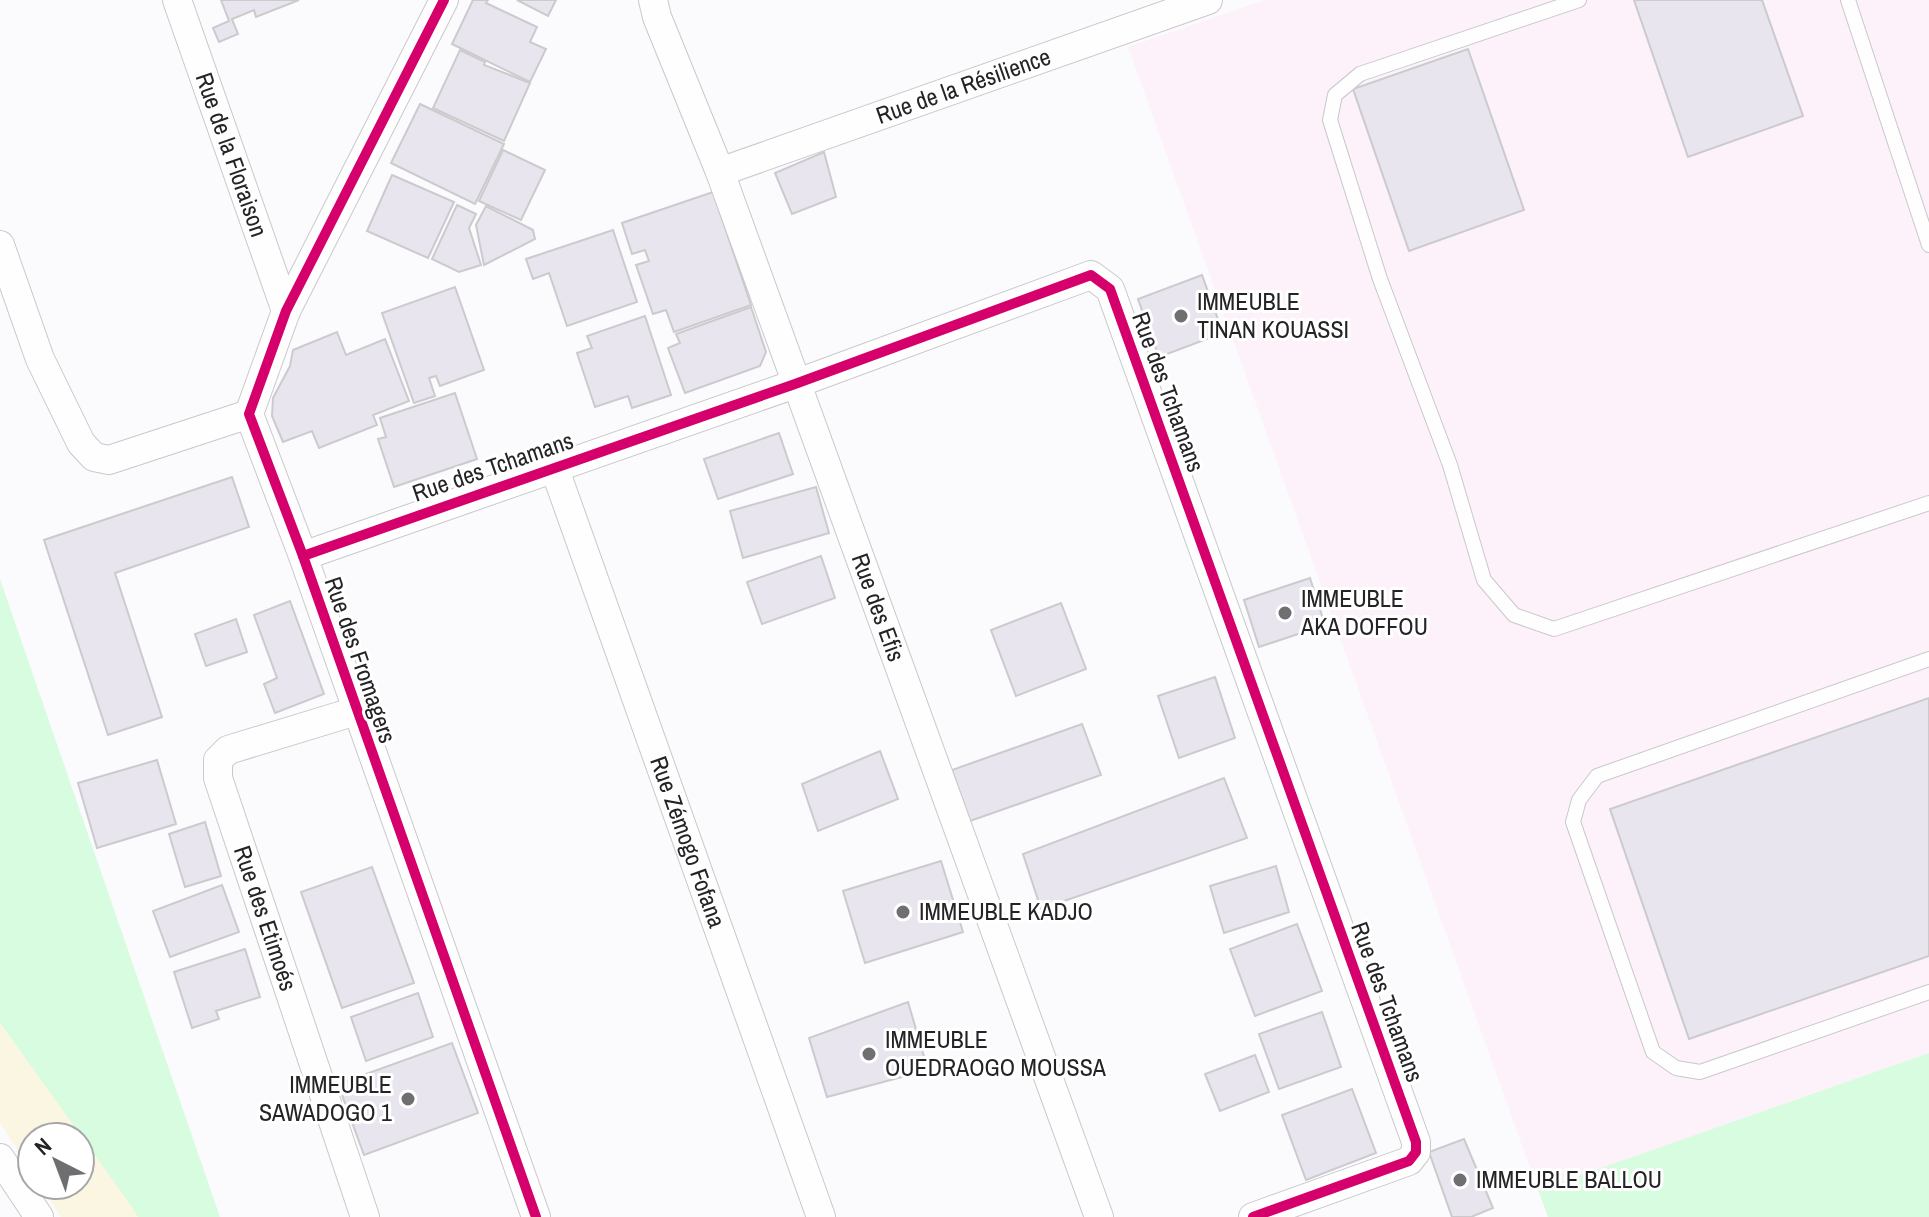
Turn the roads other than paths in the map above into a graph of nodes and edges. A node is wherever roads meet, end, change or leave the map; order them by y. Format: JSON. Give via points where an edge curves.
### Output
{"nodes":[{"id":1,"x":177,"y":0,"type":"edge"},
{"id":2,"x":653,"y":0,"type":"edge"},
{"id":3,"x":1208,"y":0,"type":"edge"},
{"id":4,"x":1579,"y":0,"type":"edge"},
{"id":5,"x":1848,"y":0,"type":"edge"},
{"id":6,"x":441,"y":3,"type":"edge"},
{"id":7,"x":720,"y":172,"type":"junction"},
{"id":8,"x":0,"y":245,"type":"edge"},
{"id":9,"x":1929,"y":245,"type":"edge"},
{"id":10,"x":286,"y":311,"type":"junction"},
{"id":11,"x":795,"y":384,"type":"junction"},
{"id":12,"x":249,"y":414,"type":"junction"},
{"id":13,"x":554,"y":467,"type":"junction"},
{"id":14,"x":1929,"y":503,"type":"edge"},
{"id":15,"x":303,"y":556,"type":"junction"},
{"id":16,"x":1929,"y":659,"type":"edge"},
{"id":17,"x":356,"y":711,"type":"junction"},
{"id":18,"x":1929,"y":992,"type":"edge"},
{"id":19,"x":0,"y":1158,"type":"edge"},
{"id":20,"x":39,"y":1217,"type":"edge"},
{"id":21,"x":365,"y":1217,"type":"edge"},
{"id":22,"x":536,"y":1217,"type":"edge"},
{"id":23,"x":821,"y":1217,"type":"edge"},
{"id":24,"x":1099,"y":1217,"type":"edge"},
{"id":25,"x":1253,"y":1217,"type":"edge"}],
"edges":[{"from":1,"to":10,"type":"street","name":"Rue de la Floraison"},
{"from":2,"to":7,"type":"street","name":"Rue des Efis"},
{"from":3,"to":7,"type":"street","name":"Rue de la Résilience"},
{"from":4,"to":14,"type":"lane","via":[[1360,74],[1335,95],[1330,120],[1380,279],[1450,465],[1484,580],[1514,615],[1554,629]]},
{"from":5,"to":9,"type":"lane"},
{"from":6,"to":10,"type":"street"},
{"from":7,"to":11,"type":"street","name":"Rue des Efis"},
{"from":8,"to":12,"type":"street","via":[[40,359],[81,443],[94,457],[109,460]]},
{"from":10,"to":12,"type":"street"},
{"from":11,"to":13,"type":"street","name":"Rue des Tchamans"},
{"from":11,"to":24,"type":"street","name":"Rue des Efis"},
{"from":11,"to":25,"type":"street","name":"Rue des Tchamans","via":[[1091,275],[1110,289],[1416,1142],[1409,1161]]},
{"from":12,"to":15,"type":"street","name":"Rue des Fromagers"},
{"from":13,"to":15,"type":"street","name":"Rue des Tchamans"},
{"from":13,"to":23,"type":"street","name":"Rue Zémogo Fofana"},
{"from":15,"to":17,"type":"street","name":"Rue des Fromagers"},
{"from":16,"to":18,"type":"lane","via":[[1597,776],[1579,800],[1573,822],[1653,1052],[1676,1068],[1700,1072]]},
{"from":17,"to":21,"type":"street","name":"Rue des Etimoés","via":[[228,750],[218,760],[218,778]]},
{"from":17,"to":22,"type":"street","name":"Rue des Fromagers"},
{"from":19,"to":20,"type":"street"}]}
